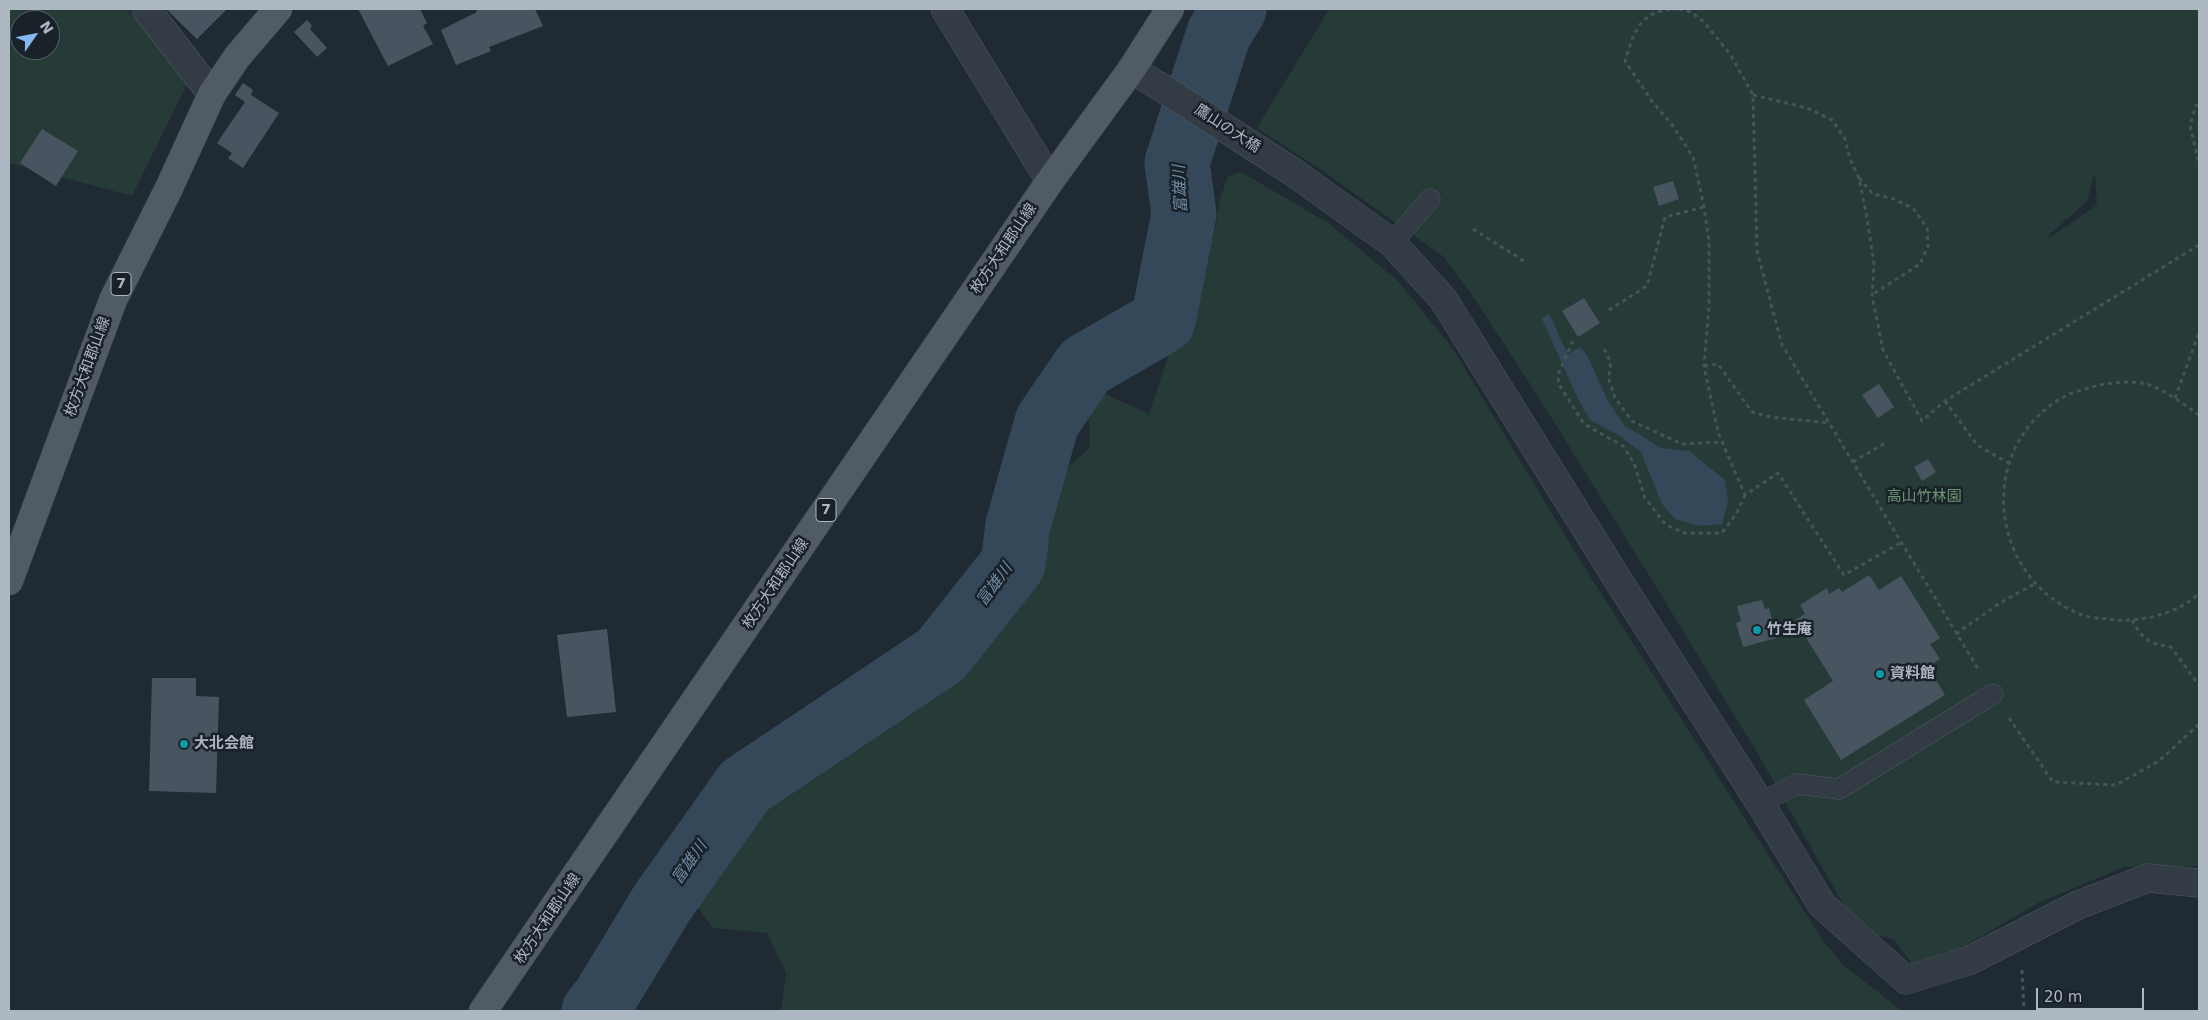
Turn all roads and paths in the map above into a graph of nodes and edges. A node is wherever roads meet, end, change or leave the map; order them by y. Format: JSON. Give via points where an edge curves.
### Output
{"nodes":[{"id":1,"x":146,"y":9,"type":"edge"},
{"id":2,"x":278,"y":9,"type":"edge"},
{"id":3,"x":945,"y":9,"type":"edge"},
{"id":4,"x":1170,"y":9,"type":"edge"},
{"id":5,"x":1678,"y":9,"type":"edge"},
{"id":6,"x":1130,"y":70,"type":"junction"},
{"id":7,"x":212,"y":94,"type":"junction"},
{"id":8,"x":1753,"y":95,"type":"junction"},
{"id":9,"x":2199,"y":105,"type":"edge"},
{"id":10,"x":2199,"y":163,"type":"edge"},
{"id":11,"x":1859,"y":178,"type":"junction"},
{"id":12,"x":1050,"y":181,"type":"junction"},
{"id":13,"x":1430,"y":199,"type":"dead end"},
{"id":14,"x":1704,"y":207,"type":"junction"},
{"id":15,"x":1473,"y":229,"type":"dead end"},
{"id":16,"x":1392,"y":243,"type":"junction"},
{"id":17,"x":2199,"y":245,"type":"edge"},
{"id":18,"x":1526,"y":264,"type":"dead end"},
{"id":19,"x":1872,"y":295,"type":"junction"},
{"id":20,"x":1609,"y":310,"type":"dead end"},
{"id":21,"x":2199,"y":334,"type":"edge"},
{"id":22,"x":1573,"y":341,"type":"dead end"},
{"id":23,"x":1604,"y":349,"type":"dead end"},
{"id":24,"x":1704,"y":366,"type":"junction"},
{"id":25,"x":2175,"y":398,"type":"junction"},
{"id":26,"x":1945,"y":401,"type":"junction"},
{"id":27,"x":2199,"y":414,"type":"edge"},
{"id":28,"x":1830,"y":423,"type":"junction"},
{"id":29,"x":1722,"y":442,"type":"junction"},
{"id":30,"x":1887,"y":442,"type":"dead end"},
{"id":31,"x":1853,"y":462,"type":"junction"},
{"id":32,"x":2010,"y":464,"type":"junction"},
{"id":33,"x":1745,"y":495,"type":"junction"},
{"id":34,"x":1902,"y":542,"type":"junction"},
{"id":35,"x":9,"y":581,"type":"edge"},
{"id":36,"x":2036,"y":583,"type":"junction"},
{"id":37,"x":2199,"y":593,"type":"edge"},
{"id":38,"x":2132,"y":620,"type":"junction"},
{"id":39,"x":1956,"y":634,"type":"junction"},
{"id":40,"x":2199,"y":685,"type":"edge"},
{"id":41,"x":1992,"y":694,"type":"junction"},
{"id":42,"x":2199,"y":724,"type":"edge"},
{"id":43,"x":1760,"y":802,"type":"junction"},
{"id":44,"x":2199,"y":883,"type":"edge"},
{"id":45,"x":2022,"y":964,"type":"dead end"},
{"id":46,"x":484,"y":1011,"type":"edge"},
{"id":47,"x":2024,"y":1011,"type":"edge"}],
"edges":[{"from":1,"to":7,"type":"street"},
{"from":2,"to":7,"type":"main road","name":"枚方大和郡山線","number":"7","via":[[237,57]]},
{"from":3,"to":12,"type":"street"},
{"from":4,"to":6,"type":"main road","name":"枚方大和郡山線","number":"7"},
{"from":5,"to":8,"type":"path","via":[[1691,12],[1704,22],[1730,54]]},
{"from":5,"to":14,"type":"path","via":[[1660,9],[1645,17],[1633,36],[1625,62],[1693,157]]},
{"from":6,"to":12,"type":"main road","name":"枚方大和郡山線","number":"7"},
{"from":6,"to":16,"type":"street","name":"鷹山の大橋","via":[[1162,86],[1293,172]]},
{"from":7,"to":35,"type":"main road","name":"枚方大和郡山線","number":"7","via":[[113,300]]},
{"from":8,"to":11,"type":"path","via":[[1807,108],[1832,120],[1845,139]]},
{"from":8,"to":28,"type":"path","via":[[1758,250],[1782,345]]},
{"from":9,"to":10,"type":"path","via":[[2190,125]]},
{"from":11,"to":19,"type":"path","via":[[1874,265]]},
{"from":11,"to":19,"type":"path","via":[[1873,194],[1894,199],[1914,209],[1926,228],[1928,246],[1920,264]]},
{"from":12,"to":46,"type":"main road","name":"枚方大和郡山線","number":"7"},
{"from":13,"to":16,"type":"lane"},
{"from":14,"to":20,"type":"path","via":[[1665,217],[1647,286]]},
{"from":14,"to":24,"type":"path","via":[[1709,241],[1709,307]]},
{"from":15,"to":18,"type":"path"},
{"from":16,"to":43,"type":"street","name":"鷹山の大橋","via":[[1443,299]]},
{"from":17,"to":26,"type":"path"},
{"from":19,"to":26,"type":"path","via":[[1883,350],[1922,421]]},
{"from":21,"to":25,"type":"path"},
{"from":22,"to":33,"type":"path","via":[[1559,372],[1558,383],[1584,424],[1623,446],[1634,463],[1645,498],[1666,525],[1684,533],[1722,533]]},
{"from":23,"to":29,"type":"path","via":[[1615,398],[1632,421],[1682,444]]},
{"from":24,"to":28,"type":"path","via":[[1718,364],[1752,412]]},
{"from":24,"to":29,"type":"path"},
{"from":25,"to":27,"type":"path"},
{"from":25,"to":32,"type":"path","via":[[2146,384],[2108,382],[2069,394],[2036,417],[2014,450]]},
{"from":26,"to":32,"type":"path","via":[[1977,445]]},
{"from":28,"to":31,"type":"path"},
{"from":29,"to":33,"type":"path"},
{"from":30,"to":31,"type":"path"},
{"from":31,"to":34,"type":"path"},
{"from":32,"to":36,"type":"path","via":[[2002,488],[2005,528],[2021,566]]},
{"from":33,"to":34,"type":"path","via":[[1778,473],[1844,575]]},
{"from":34,"to":39,"type":"path"},
{"from":36,"to":38,"type":"path","via":[[2047,596],[2083,615],[2122,622]]},
{"from":36,"to":39,"type":"path"},
{"from":37,"to":38,"type":"path","via":[[2162,615]]},
{"from":38,"to":40,"type":"path","via":[[2149,643],[2171,648]]},
{"from":39,"to":41,"type":"path"},
{"from":41,"to":42,"type":"path","via":[[2053,782],[2116,785],[2159,761]]},
{"from":41,"to":43,"type":"lane","via":[[1838,789],[1797,784]]},
{"from":43,"to":44,"type":"street","name":"鷹山の大橋","via":[[1822,904],[1906,980],[1968,962],[2078,905],[2148,878]]},
{"from":45,"to":47,"type":"path"}]}
